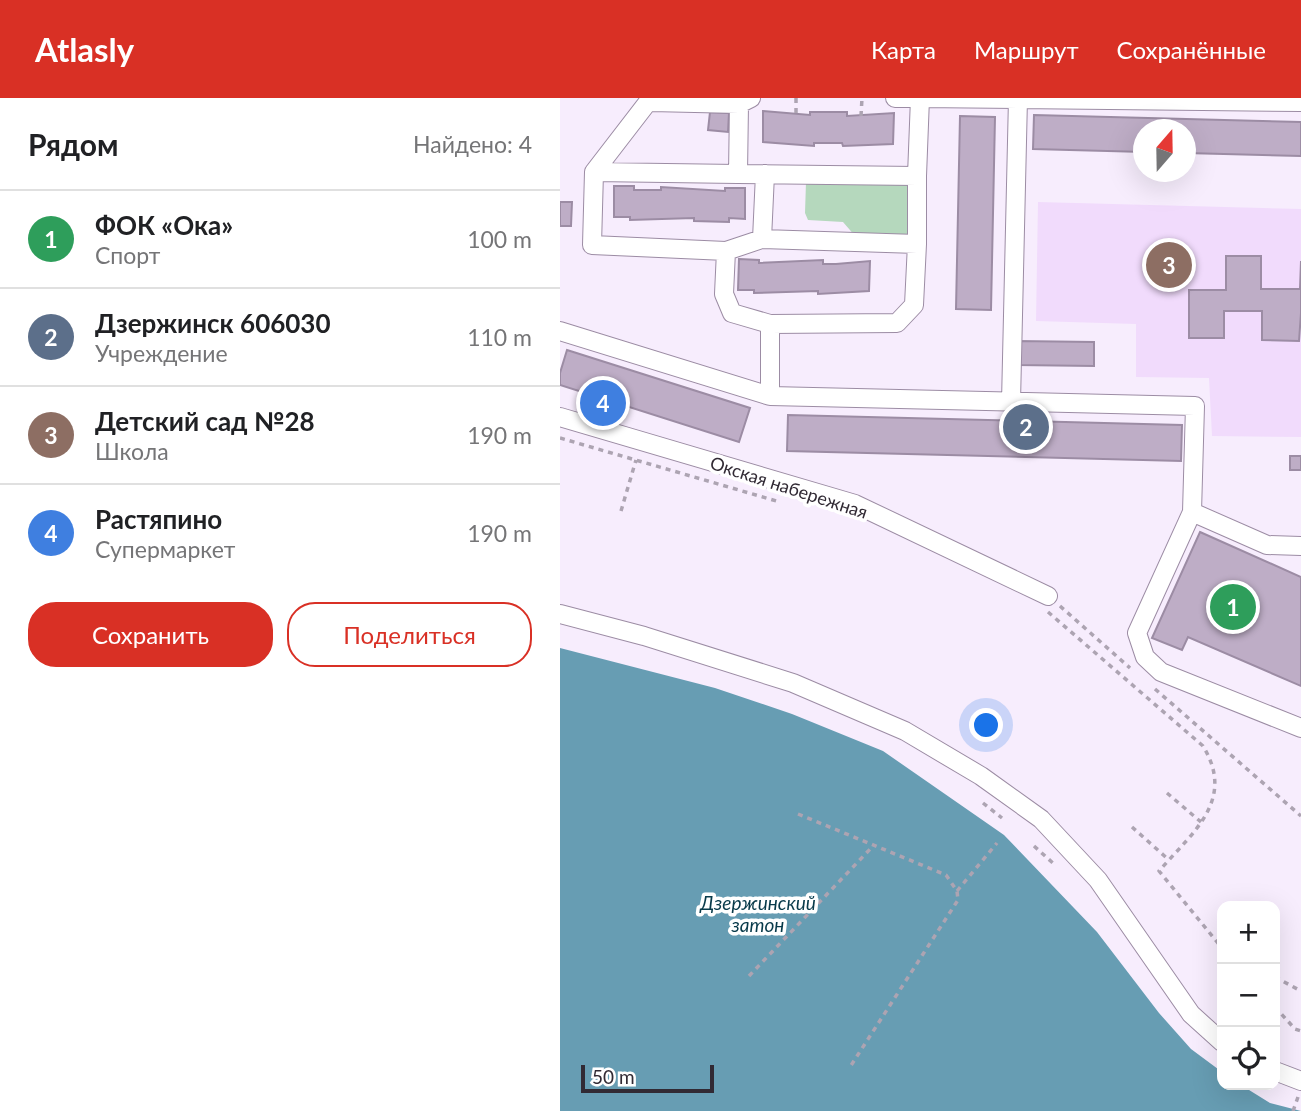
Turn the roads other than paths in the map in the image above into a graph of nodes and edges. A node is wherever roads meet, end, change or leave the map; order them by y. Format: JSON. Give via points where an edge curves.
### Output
{"nodes":[{"id":1,"x":895,"y":98,"type":"edge"},
{"id":2,"x":921,"y":98,"type":"edge"},
{"id":3,"x":1018,"y":99,"type":"edge"},
{"id":4,"x":651,"y":100,"type":"edge"},
{"id":5,"x":745,"y":101,"type":"edge"},
{"id":6,"x":1301,"y":102,"type":"edge"},
{"id":7,"x":594,"y":172,"type":"junction"},
{"id":8,"x":738,"y":174,"type":"junction"},
{"id":9,"x":765,"y":174,"type":"junction"},
{"id":10,"x":917,"y":176,"type":"junction"},
{"id":11,"x":762,"y":239,"type":"junction"},
{"id":12,"x":917,"y":244,"type":"junction"},
{"id":13,"x":726,"y":251,"type":"junction"},
{"id":14,"x":770,"y":324,"type":"junction"},
{"id":15,"x":560,"y":331,"type":"edge"},
{"id":16,"x":770,"y":396,"type":"junction"},
{"id":17,"x":1011,"y":402,"type":"junction"},
{"id":18,"x":560,"y":417,"type":"edge"},
{"id":19,"x":1192,"y":512,"type":"junction"},
{"id":20,"x":1301,"y":546,"type":"edge"},
{"id":21,"x":1045,"y":601,"type":"road end"},
{"id":22,"x":560,"y":614,"type":"edge"},
{"id":23,"x":1301,"y":728,"type":"edge"},
{"id":24,"x":1217,"y":1037,"type":"edge"},
{"id":25,"x":1280,"y":1075,"type":"edge"},
{"id":26,"x":1299,"y":1089,"type":"edge"}],
"edges":[{"from":1,"to":2,"type":"street"},
{"from":2,"to":3,"type":"street"},
{"from":2,"to":10,"type":"street"},
{"from":3,"to":6,"type":"street"},
{"from":3,"to":17,"type":"street"},
{"from":4,"to":5,"type":"street"},
{"from":4,"to":7,"type":"street"},
{"from":5,"to":8,"type":"street"},
{"from":7,"to":8,"type":"street"},
{"from":7,"to":13,"type":"street","via":[[592,245]]},
{"from":8,"to":9,"type":"street"},
{"from":9,"to":10,"type":"street"},
{"from":9,"to":11,"type":"street"},
{"from":10,"to":12,"type":"street"},
{"from":11,"to":12,"type":"street"},
{"from":11,"to":13,"type":"street"},
{"from":12,"to":14,"type":"street","via":[[914,305],[897,323]]},
{"from":13,"to":14,"type":"street","via":[[724,294],[732,313]]},
{"from":14,"to":16,"type":"street"},
{"from":15,"to":16,"type":"street"},
{"from":16,"to":17,"type":"street"},
{"from":17,"to":19,"type":"street","via":[[1195,406]]},
{"from":18,"to":21,"type":"street","name":"Окская набережная","via":[[855,504]]},
{"from":19,"to":20,"type":"street","via":[[1267,545]]},
{"from":19,"to":23,"type":"street","via":[[1138,633],[1145,657],[1161,672]]},
{"from":22,"to":24,"type":"street","via":[[793,683],[905,731],[981,776],[1041,818],[1098,880],[1191,1014]]},
{"from":25,"to":26,"type":"street"}]}
